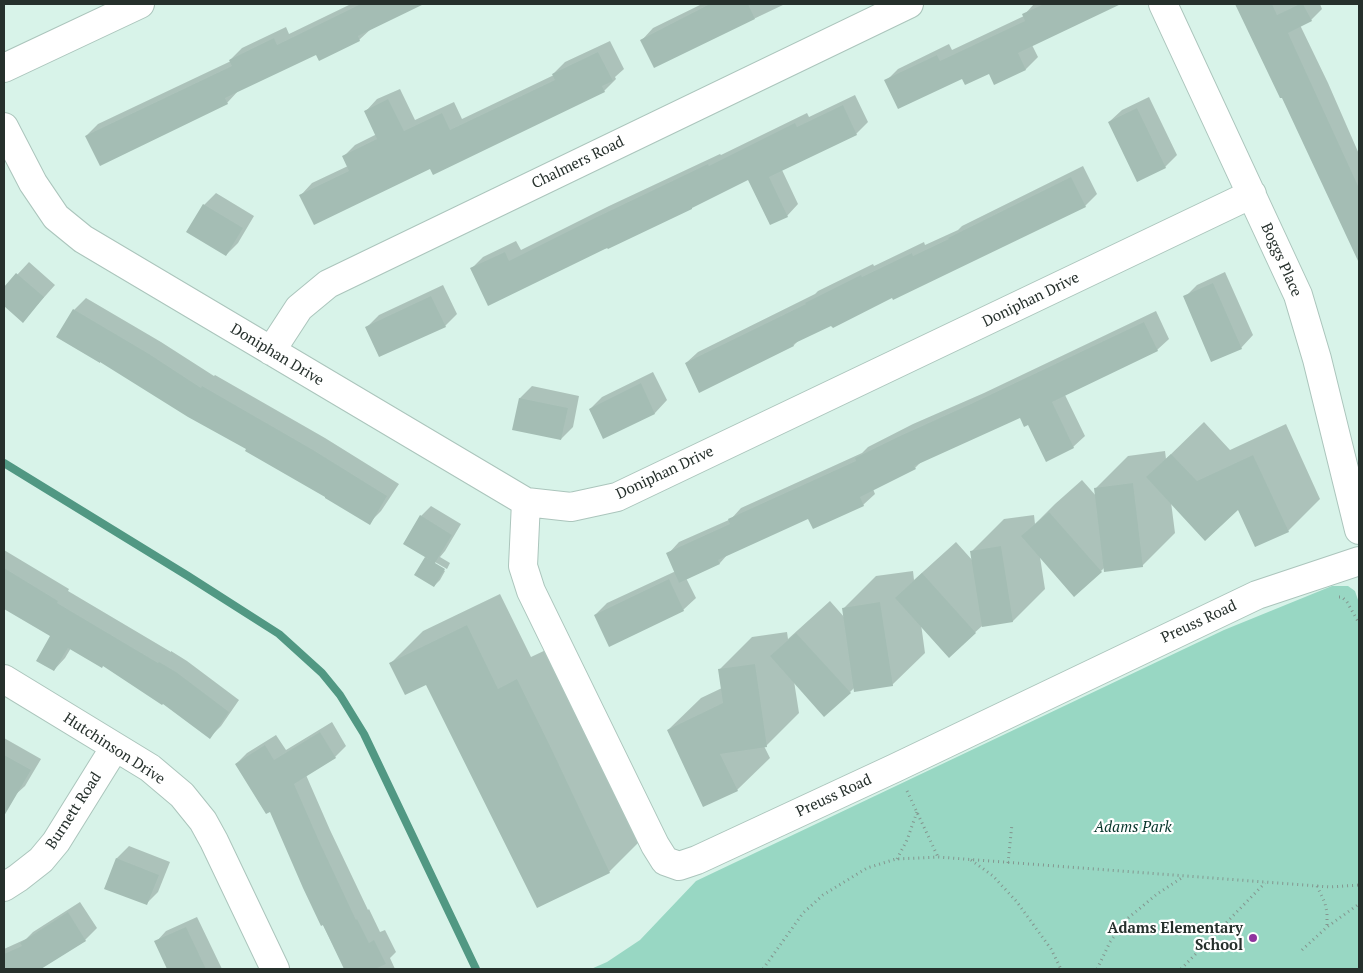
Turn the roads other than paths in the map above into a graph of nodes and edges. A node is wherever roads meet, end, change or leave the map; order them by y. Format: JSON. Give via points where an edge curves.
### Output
{"nodes":[{"id":1,"x":140,"y":4,"type":"edge"},
{"id":2,"x":909,"y":4,"type":"edge"},
{"id":3,"x":1163,"y":4,"type":"edge"},
{"id":4,"x":4,"y":68,"type":"edge"},
{"id":5,"x":4,"y":127,"type":"edge"},
{"id":6,"x":1252,"y":194,"type":"junction"},
{"id":7,"x":271,"y":351,"type":"junction"},
{"id":8,"x":526,"y":502,"type":"junction"},
{"id":9,"x":1359,"y":530,"type":"edge"},
{"id":10,"x":1359,"y":561,"type":"edge"},
{"id":11,"x":4,"y":679,"type":"edge"},
{"id":12,"x":115,"y":747,"type":"junction"},
{"id":13,"x":4,"y":886,"type":"edge"},
{"id":14,"x":275,"y":969,"type":"edge"}],
"edges":[{"from":1,"to":4,"type":"street"},
{"from":2,"to":7,"type":"street","name":"Chalmers Road","via":[[328,284],[299,308]]},
{"from":3,"to":6,"type":"street","name":"Boggs Place"},
{"from":5,"to":7,"type":"street","name":"Doniphan Drive","via":[[32,183],[56,217],[83,239]]},
{"from":6,"to":8,"type":"street","name":"Doniphan Drive","via":[[617,497],[571,507]]},
{"from":6,"to":9,"type":"street","name":"Boggs Place","via":[[1298,295]]},
{"from":7,"to":8,"type":"street","name":"Doniphan Drive"},
{"from":8,"to":10,"type":"street","name":"Preuss Road","via":[[523,566],[531,591],[655,844],[665,861],[679,866],[895,768],[1257,595]]},
{"from":11,"to":12,"type":"street","name":"Hutchinson Drive"},
{"from":12,"to":13,"type":"street","name":"Burnett Road","via":[[51,848],[41,860]]},
{"from":12,"to":14,"type":"street","name":"Hutchinson Drive","via":[[150,768],[176,789],[203,821]]}]}
